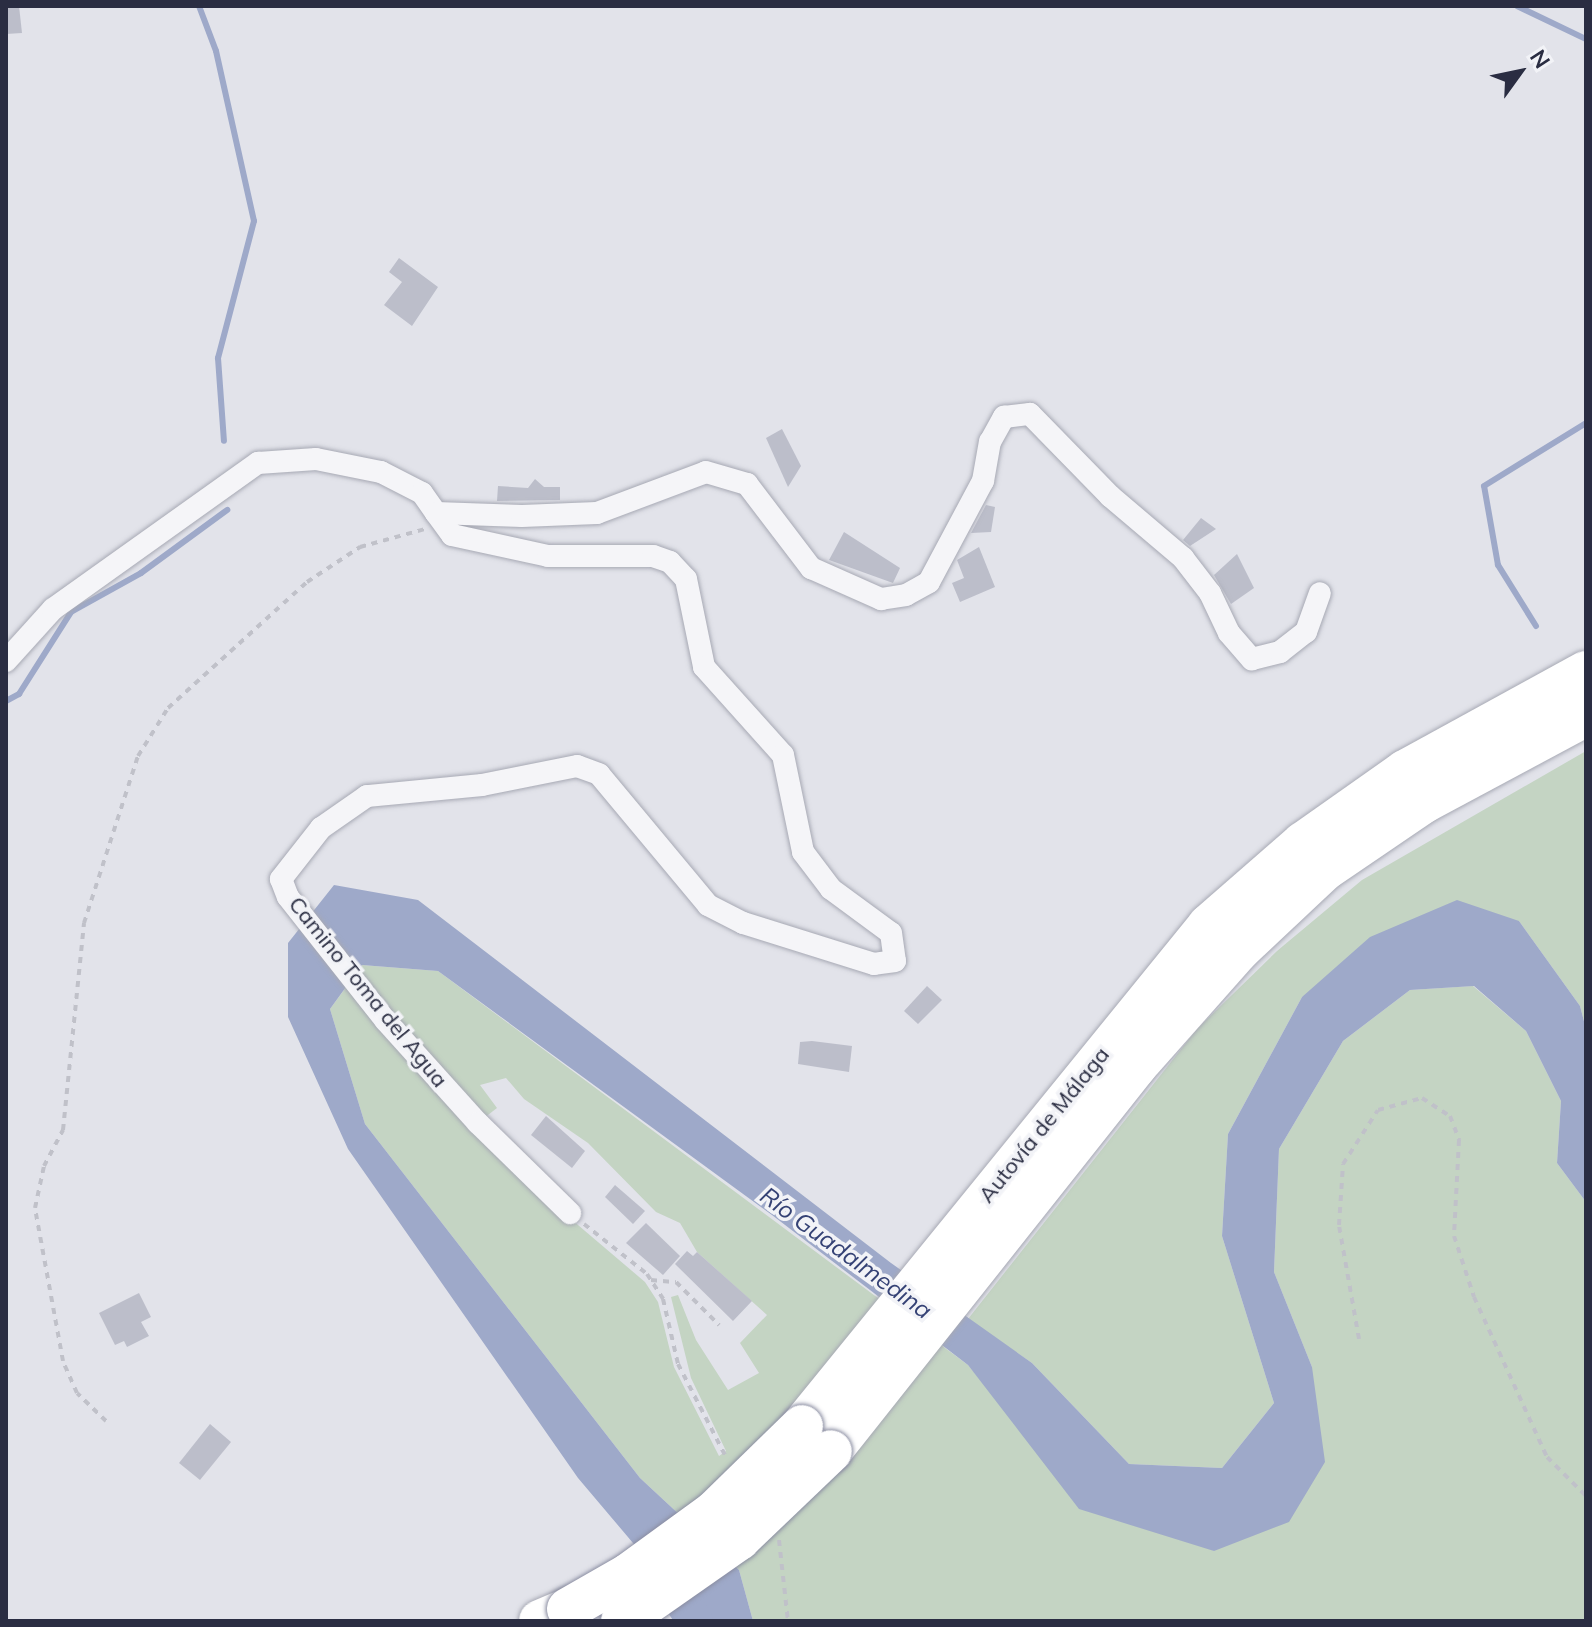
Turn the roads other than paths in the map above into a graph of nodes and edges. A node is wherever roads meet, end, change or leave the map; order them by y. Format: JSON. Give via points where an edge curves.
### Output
{"nodes":[{"id":1,"x":436,"y":513,"type":"junction"},
{"id":2,"x":1320,"y":593,"type":"dead end"},
{"id":3,"x":6,"y":661,"type":"edge"},
{"id":4,"x":1586,"y":672,"type":"edge"},
{"id":5,"x":1586,"y":715,"type":"edge"},
{"id":6,"x":570,"y":1213,"type":"road end"},
{"id":7,"x":978,"y":1236,"type":"junction"},
{"id":8,"x":816,"y":1439,"type":"junction"},
{"id":9,"x":554,"y":1615,"type":"edge"},
{"id":10,"x":622,"y":1621,"type":"edge"}],
"edges":[{"from":1,"to":2,"type":"street","via":[[597,513],[706,472],[747,484],[811,568],[881,599],[906,595],[929,582],[983,481],[990,442],[1004,417],[1030,414],[1110,496],[1183,558],[1210,593],[1229,633],[1252,659],[1280,652],[1306,632]]},
{"from":1,"to":3,"type":"street","via":[[422,493],[381,472],[316,459],[258,463],[53,609]]},
{"from":1,"to":6,"type":"street","name":"Camino Toma del Agua","via":[[452,535],[548,556],[653,556],[670,562],[686,579],[704,667],[783,755],[803,852],[831,889],[891,933],[895,961],[874,964],[743,923],[708,905],[599,774],[577,766],[482,785],[367,796],[313,838],[281,879],[288,897],[386,1021],[478,1123]]},
{"from":4,"to":7,"type":"highway","name":"Autovía de Málaga","via":[[1405,771],[1303,843],[1209,925]]},
{"from":5,"to":7,"type":"highway","name":"Autovía de Málaga","via":[[1424,802],[1324,870],[1240,949]]},
{"from":7,"to":8,"type":"highway","name":"Autovía de Málaga"},
{"from":8,"to":9,"type":"highway","name":"Autovía de Málaga","bridge":true,"via":[[629,1574]]},
{"from":8,"to":10,"type":"highway","name":"Autovía de Málaga","bridge":true,"via":[[739,1539]]}]}
